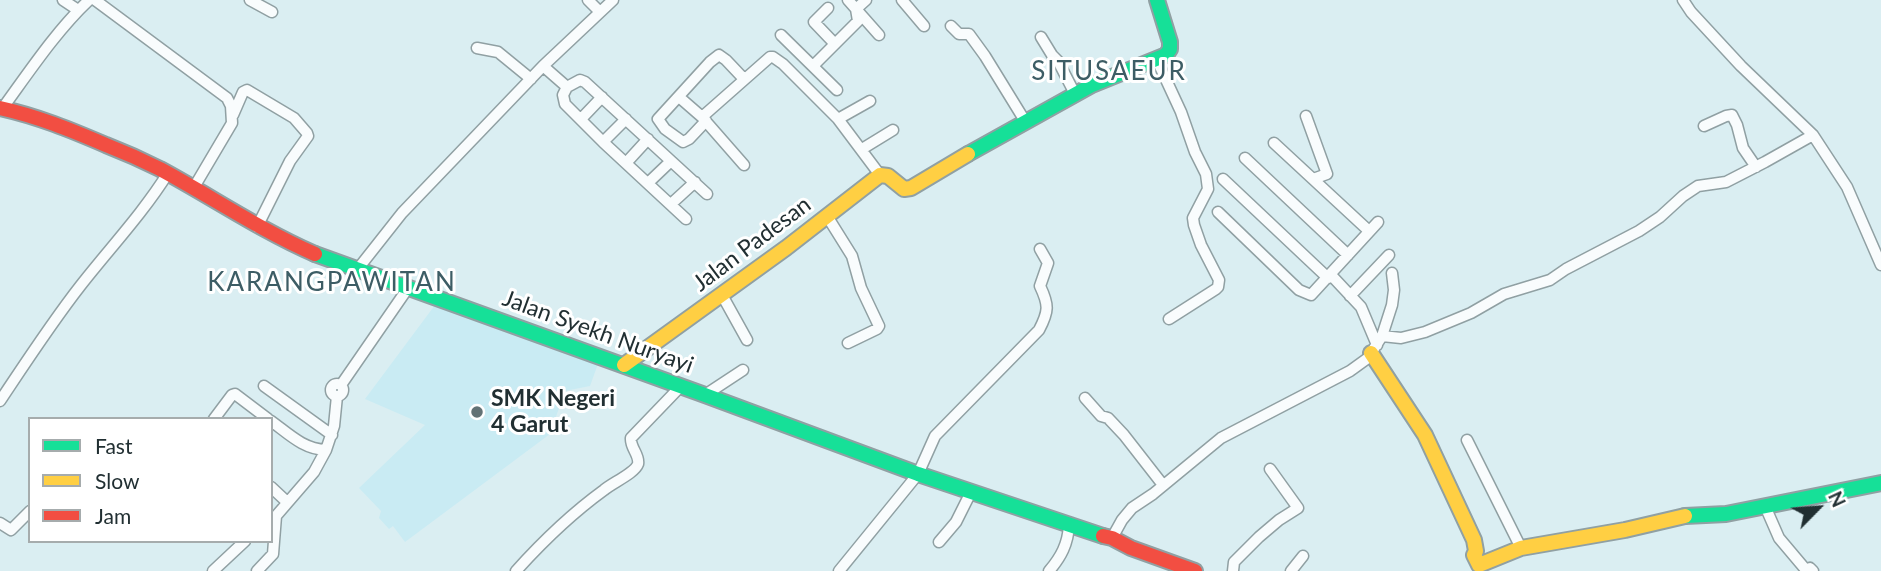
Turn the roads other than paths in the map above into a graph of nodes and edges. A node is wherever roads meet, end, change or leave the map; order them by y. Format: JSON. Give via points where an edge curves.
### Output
{"nodes":[{"id":1,"x":63,"y":0,"type":"edge"},
{"id":2,"x":89,"y":0,"type":"edge"},
{"id":3,"x":95,"y":0,"type":"edge"},
{"id":4,"x":250,"y":0,"type":"edge"},
{"id":5,"x":613,"y":0,"type":"edge"},
{"id":6,"x":848,"y":0,"type":"edge"},
{"id":7,"x":866,"y":0,"type":"edge"},
{"id":8,"x":902,"y":0,"type":"edge"},
{"id":9,"x":1158,"y":0,"type":"edge"},
{"id":10,"x":1683,"y":0,"type":"edge"},
{"id":11,"x":590,"y":1,"type":"edge"},
{"id":12,"x":828,"y":8,"type":"dead end"},
{"id":13,"x":856,"y":9,"type":"junction"},
{"id":14,"x":78,"y":10,"type":"junction"},
{"id":15,"x":272,"y":12,"type":"dead end"},
{"id":16,"x":600,"y":12,"type":"junction"},
{"id":17,"x":924,"y":26,"type":"dead end"},
{"id":18,"x":951,"y":26,"type":"dead end"},
{"id":19,"x":781,"y":35,"type":"dead end"},
{"id":20,"x":879,"y":35,"type":"dead end"},
{"id":21,"x":1041,"y":37,"type":"dead end"},
{"id":22,"x":835,"y":44,"type":"junction"},
{"id":23,"x":477,"y":48,"type":"dead end"},
{"id":24,"x":1157,"y":58,"type":"junction"},
{"id":25,"x":543,"y":66,"type":"junction"},
{"id":26,"x":813,"y":66,"type":"junction"},
{"id":27,"x":531,"y":79,"type":"junction"},
{"id":28,"x":744,"y":79,"type":"junction"},
{"id":29,"x":567,"y":87,"type":"junction"},
{"id":30,"x":836,"y":89,"type":"dead end"},
{"id":31,"x":1075,"y":94,"type":"junction"},
{"id":32,"x":602,"y":96,"type":"junction"},
{"id":33,"x":678,"y":97,"type":"junction"},
{"id":34,"x":870,"y":101,"type":"dead end"},
{"id":35,"x":1,"y":108,"type":"edge"},
{"id":36,"x":233,"y":115,"type":"junction"},
{"id":37,"x":1306,"y":116,"type":"dead end"},
{"id":38,"x":581,"y":119,"type":"junction"},
{"id":39,"x":626,"y":119,"type":"junction"},
{"id":40,"x":704,"y":119,"type":"junction"},
{"id":41,"x":838,"y":119,"type":"junction"},
{"id":42,"x":1025,"y":121,"type":"junction"},
{"id":43,"x":1704,"y":125,"type":"dead end"},
{"id":44,"x":893,"y":131,"type":"dead end"},
{"id":45,"x":1813,"y":135,"type":"junction"},
{"id":46,"x":648,"y":139,"type":"junction"},
{"id":47,"x":603,"y":142,"type":"junction"},
{"id":48,"x":1274,"y":143,"type":"dead end"},
{"id":49,"x":862,"y":149,"type":"junction"},
{"id":50,"x":1245,"y":158,"type":"dead end"},
{"id":51,"x":671,"y":161,"type":"junction"},
{"id":52,"x":626,"y":163,"type":"junction"},
{"id":53,"x":744,"y":165,"type":"dead end"},
{"id":54,"x":1756,"y":167,"type":"junction"},
{"id":55,"x":168,"y":173,"type":"junction"},
{"id":56,"x":880,"y":174,"type":"junction"},
{"id":57,"x":1223,"y":179,"type":"dead end"},
{"id":58,"x":1313,"y":179,"type":"junction"},
{"id":59,"x":695,"y":182,"type":"junction"},
{"id":60,"x":648,"y":183,"type":"junction"},
{"id":61,"x":193,"y":189,"type":"junction"},
{"id":62,"x":707,"y":194,"type":"dead end"},
{"id":63,"x":671,"y":204,"type":"junction"},
{"id":64,"x":1218,"y":212,"type":"dead end"},
{"id":65,"x":827,"y":216,"type":"junction"},
{"id":66,"x":686,"y":219,"type":"dead end"},
{"id":67,"x":1378,"y":222,"type":"dead end"},
{"id":68,"x":257,"y":227,"type":"junction"},
{"id":69,"x":1369,"y":231,"type":"junction"},
{"id":70,"x":1040,"y":248,"type":"dead end"},
{"id":71,"x":1348,"y":255,"type":"junction"},
{"id":72,"x":1389,"y":255,"type":"dead end"},
{"id":73,"x":1881,"y":265,"type":"edge"},
{"id":74,"x":357,"y":270,"type":"junction"},
{"id":75,"x":1392,"y":273,"type":"dead end"},
{"id":76,"x":1329,"y":277,"type":"junction"},
{"id":77,"x":408,"y":288,"type":"junction"},
{"id":78,"x":722,"y":295,"type":"junction"},
{"id":79,"x":1350,"y":296,"type":"junction"},
{"id":80,"x":1169,"y":319,"type":"dead end"},
{"id":81,"x":747,"y":340,"type":"dead end"},
{"id":82,"x":848,"y":343,"type":"dead end"},
{"id":83,"x":1377,"y":345,"type":"junction"},
{"id":84,"x":624,"y":365,"type":"junction"},
{"id":85,"x":743,"y":370,"type":"dead end"},
{"id":86,"x":264,"y":386,"type":"dead end"},
{"id":87,"x":681,"y":386,"type":"junction"},
{"id":88,"x":705,"y":394,"type":"junction"},
{"id":89,"x":1085,"y":398,"type":"dead end"},
{"id":90,"x":0,"y":401,"type":"edge"},
{"id":91,"x":216,"y":417,"type":"edge"},
{"id":92,"x":266,"y":417,"type":"edge"},
{"id":93,"x":273,"y":422,"type":"edge"},
{"id":94,"x":332,"y":435,"type":"junction"},
{"id":95,"x":1467,"y":440,"type":"dead end"},
{"id":96,"x":326,"y":450,"type":"junction"},
{"id":97,"x":1270,"y":469,"type":"dead end"},
{"id":98,"x":918,"y":474,"type":"junction"},
{"id":99,"x":1881,"y":483,"type":"edge"},
{"id":100,"x":1163,"y":485,"type":"junction"},
{"id":101,"x":273,"y":489,"type":"edge"},
{"id":102,"x":971,"y":492,"type":"junction"},
{"id":103,"x":287,"y":502,"type":"junction"},
{"id":104,"x":1765,"y":506,"type":"junction"},
{"id":105,"x":28,"y":513,"type":"edge"},
{"id":106,"x":273,"y":517,"type":"edge"},
{"id":107,"x":0,"y":523,"type":"edge"},
{"id":108,"x":1069,"y":525,"type":"junction"},
{"id":109,"x":1112,"y":538,"type":"junction"},
{"id":110,"x":939,"y":542,"type":"dead end"},
{"id":111,"x":243,"y":543,"type":"edge"},
{"id":112,"x":1521,"y":548,"type":"junction"},
{"id":113,"x":1303,"y":556,"type":"dead end"},
{"id":114,"x":1174,"y":568,"type":"edge"},
{"id":115,"x":1477,"y":568,"type":"edge"},
{"id":116,"x":842,"y":570,"type":"edge"},
{"id":117,"x":213,"y":571,"type":"edge"},
{"id":118,"x":257,"y":571,"type":"edge"},
{"id":119,"x":516,"y":571,"type":"edge"},
{"id":120,"x":1049,"y":571,"type":"edge"},
{"id":121,"x":1195,"y":571,"type":"edge"},
{"id":122,"x":1233,"y":571,"type":"edge"},
{"id":123,"x":1291,"y":571,"type":"edge"},
{"id":124,"x":1813,"y":571,"type":"edge"}],
"edges":[{"from":1,"to":14,"type":"street"},
{"from":2,"to":14,"type":"street"},
{"from":3,"to":36,"type":"street","via":[[220,92]]},
{"from":4,"to":15,"type":"street"},
{"from":5,"to":16,"type":"street"},
{"from":6,"to":13,"type":"street"},
{"from":7,"to":13,"type":"street"},
{"from":8,"to":17,"type":"street"},
{"from":9,"to":24,"type":"street","via":[[1170,46],[1169,52]]},
{"from":10,"to":45,"type":"street","via":[[1741,66]]},
{"from":11,"to":16,"type":"street"},
{"from":12,"to":22,"type":"street","via":[[814,22]]},
{"from":13,"to":20,"type":"street"},
{"from":13,"to":22,"type":"street","via":[[858,21]]},
{"from":14,"to":35,"type":"street"},
{"from":16,"to":25,"type":"street"},
{"from":18,"to":42,"type":"street","via":[[959,34],[969,34]]},
{"from":19,"to":26,"type":"street"},
{"from":21,"to":31,"type":"street"},
{"from":22,"to":26,"type":"street"},
{"from":23,"to":27,"type":"street","via":[[500,53]]},
{"from":24,"to":31,"type":"street"},
{"from":24,"to":80,"type":"street","via":[[1206,174],[1208,189],[1194,215],[1194,225],[1219,280],[1216,289]]},
{"from":25,"to":27,"type":"street"},
{"from":25,"to":29,"type":"street"},
{"from":26,"to":30,"type":"street"},
{"from":27,"to":74,"type":"street","via":[[401,213]]},
{"from":28,"to":33,"type":"street","via":[[719,55]]},
{"from":28,"to":40,"type":"street"},
{"from":28,"to":41,"type":"street","via":[[769,57],[777,58]]},
{"from":29,"to":32,"type":"street","via":[[580,80]]},
{"from":29,"to":38,"type":"street","via":[[563,100]]},
{"from":31,"to":42,"type":"street"},
{"from":32,"to":38,"type":"street"},
{"from":32,"to":39,"type":"street"},
{"from":33,"to":40,"type":"street"},
{"from":33,"to":40,"type":"street","via":[[658,119],[681,142],[689,139]]},
{"from":34,"to":41,"type":"street"},
{"from":35,"to":55,"type":"street","name":"Jalan Syekh Nuryayi","via":[[69,127]]},
{"from":36,"to":61,"type":"street"},
{"from":36,"to":68,"type":"street","via":[[247,90],[295,118],[308,136]]},
{"from":37,"to":58,"type":"street","via":[[1326,174]]},
{"from":38,"to":47,"type":"street"},
{"from":39,"to":46,"type":"street"},
{"from":39,"to":47,"type":"street"},
{"from":40,"to":53,"type":"street"},
{"from":41,"to":49,"type":"street"},
{"from":42,"to":56,"type":"street","via":[[907,190]]},
{"from":43,"to":54,"type":"street","via":[[1732,115]]},
{"from":44,"to":49,"type":"street"},
{"from":45,"to":54,"type":"street"},
{"from":45,"to":73,"type":"street","via":[[1847,187]]},
{"from":46,"to":51,"type":"street"},
{"from":46,"to":52,"type":"street"},
{"from":47,"to":52,"type":"street"},
{"from":48,"to":58,"type":"street"},
{"from":49,"to":56,"type":"street"},
{"from":50,"to":71,"type":"street"},
{"from":51,"to":59,"type":"street"},
{"from":51,"to":60,"type":"street"},
{"from":52,"to":60,"type":"street"},
{"from":54,"to":83,"type":"street","via":[[1722,184],[1698,186],[1639,231],[1550,280],[1504,294],[1425,332]]},
{"from":55,"to":61,"type":"street","name":"Jalan Syekh Nuryayi"},
{"from":55,"to":90,"type":"street","via":[[79,287]]},
{"from":56,"to":65,"type":"street","name":"Jalan Padesan"},
{"from":57,"to":76,"type":"street"},
{"from":58,"to":69,"type":"street"},
{"from":59,"to":62,"type":"street"},
{"from":59,"to":63,"type":"street"},
{"from":60,"to":63,"type":"street"},
{"from":61,"to":68,"type":"street","name":"Jalan Syekh Nuryayi"},
{"from":63,"to":66,"type":"street"},
{"from":64,"to":76,"type":"street","via":[[1299,290],[1311,295]]},
{"from":65,"to":78,"type":"street","name":"Jalan Padesan"},
{"from":65,"to":82,"type":"street","via":[[852,256],[879,326]]},
{"from":67,"to":69,"type":"street"},
{"from":68,"to":74,"type":"street","name":"Jalan Syekh Nuryayi"},
{"from":69,"to":71,"type":"street"},
{"from":70,"to":98,"type":"street","via":[[1048,263],[1040,285],[1047,315],[1039,330],[938,433]]},
{"from":71,"to":76,"type":"street"},
{"from":72,"to":79,"type":"street"},
{"from":74,"to":77,"type":"street","name":"Jalan Syekh Nuryayi"},
{"from":75,"to":83,"type":"street","via":[[1392,304]]},
{"from":76,"to":79,"type":"street"},
{"from":77,"to":84,"type":"street","name":"Jalan Syekh Nuryayi"},
{"from":77,"to":94,"type":"street","via":[[341,385],[344,389],[337,396]]},
{"from":78,"to":81,"type":"street"},
{"from":78,"to":84,"type":"street","name":"Jalan Padesan"},
{"from":79,"to":83,"type":"street","via":[[1361,307]]},
{"from":83,"to":100,"type":"street","via":[[1350,371],[1221,438]]},
{"from":83,"to":115,"type":"street","via":[[1475,540]]},
{"from":84,"to":87,"type":"street","name":"Jalan Syekh Nuryayi"},
{"from":85,"to":88,"type":"street"},
{"from":86,"to":94,"type":"street"},
{"from":87,"to":88,"type":"street","name":"Jalan Syekh Nuryayi"},
{"from":87,"to":119,"type":"street","via":[[631,438],[638,461],[634,470],[565,521]]},
{"from":88,"to":98,"type":"street","name":"Jalan Syekh Nuryayi"},
{"from":89,"to":100,"type":"street","via":[[1124,435]]},
{"from":91,"to":92,"type":"street","via":[[235,394]]},
{"from":93,"to":96,"type":"street","via":[[299,442]]},
{"from":94,"to":96,"type":"street"},
{"from":95,"to":112,"type":"street"},
{"from":96,"to":103,"type":"street","via":[[314,472]]},
{"from":97,"to":122,"type":"street","via":[[1298,508],[1259,537],[1234,562]]},
{"from":98,"to":102,"type":"street","name":"Jalan Syekh Nuryayi"},
{"from":98,"to":116,"type":"street"},
{"from":99,"to":104,"type":"street"},
{"from":100,"to":109,"type":"street","via":[[1126,514]]},
{"from":101,"to":103,"type":"street"},
{"from":102,"to":108,"type":"street","name":"Jalan Syekh Nuryayi"},
{"from":102,"to":110,"type":"street","via":[[956,522]]},
{"from":103,"to":106,"type":"street"},
{"from":104,"to":112,"type":"street","via":[[1684,516]]},
{"from":104,"to":124,"type":"street","via":[[1779,538],[1805,570]]},
{"from":105,"to":107,"type":"street","via":[[11,530]]},
{"from":106,"to":118,"type":"street","via":[[273,554]]},
{"from":108,"to":109,"type":"street","name":"Jalan Syekh Nuryayi"},
{"from":108,"to":120,"type":"street","via":[[1062,554]]},
{"from":109,"to":114,"type":"street","name":"Jalan Syekh Nuryayi"},
{"from":111,"to":117,"type":"street"},
{"from":112,"to":115,"type":"street"},
{"from":113,"to":123,"type":"street"},
{"from":114,"to":121,"type":"street","name":"Jalan Syekh Nuryayi"}]}
